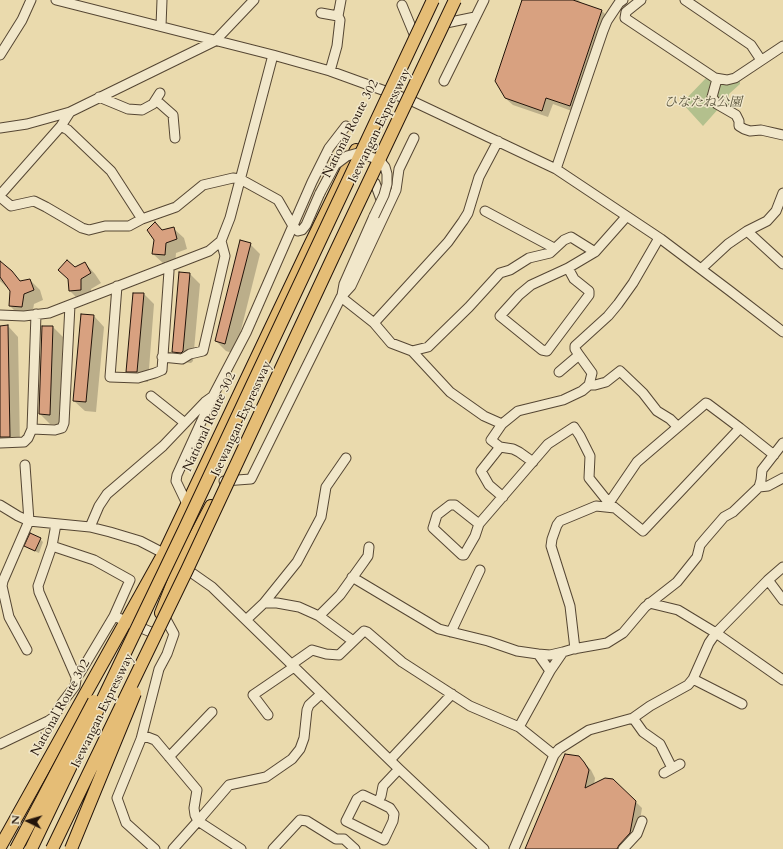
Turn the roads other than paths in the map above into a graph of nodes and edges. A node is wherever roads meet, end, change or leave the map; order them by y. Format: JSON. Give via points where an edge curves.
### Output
{"nodes":[{"id":1,"x":31,"y":0,"type":"edge"},
{"id":2,"x":56,"y":0,"type":"edge"},
{"id":3,"x":162,"y":0,"type":"edge"},
{"id":4,"x":254,"y":0,"type":"edge"},
{"id":5,"x":341,"y":0,"type":"edge"},
{"id":6,"x":432,"y":0,"type":"edge"},
{"id":7,"x":456,"y":0,"type":"edge"},
{"id":8,"x":484,"y":0,"type":"edge"},
{"id":9,"x":623,"y":0,"type":"edge"},
{"id":10,"x":641,"y":0,"type":"edge"},
{"id":11,"x":685,"y":0,"type":"edge"},
{"id":12,"x":402,"y":5,"type":"dead end"},
{"id":13,"x":320,"y":14,"type":"dead end"},
{"id":14,"x":338,"y":16,"type":"junction"},
{"id":15,"x":475,"y":17,"type":"junction"},
{"id":16,"x":446,"y":23,"type":"junction"},
{"id":17,"x":161,"y":26,"type":"junction"},
{"id":18,"x":414,"y":34,"type":"junction"},
{"id":19,"x":215,"y":41,"type":"junction"},
{"id":20,"x":783,"y":46,"type":"edge"},
{"id":21,"x":0,"y":55,"type":"edge"},
{"id":22,"x":273,"y":55,"type":"junction"},
{"id":23,"x":761,"y":60,"type":"junction"},
{"id":24,"x":330,"y":71,"type":"junction"},
{"id":25,"x":717,"y":79,"type":"junction"},
{"id":26,"x":444,"y":81,"type":"dead end"},
{"id":27,"x":386,"y":91,"type":"junction"},
{"id":28,"x":99,"y":97,"type":"junction"},
{"id":29,"x":410,"y":100,"type":"junction"},
{"id":30,"x":70,"y":112,"type":"junction"},
{"id":31,"x":62,"y":126,"type":"junction"},
{"id":32,"x":346,"y":126,"type":"dead end"},
{"id":33,"x":0,"y":128,"type":"edge"},
{"id":34,"x":783,"y":135,"type":"edge"},
{"id":35,"x":175,"y":138,"type":"dead end"},
{"id":36,"x":414,"y":138,"type":"dead end"},
{"id":37,"x":498,"y":141,"type":"junction"},
{"id":38,"x":556,"y":169,"type":"junction"},
{"id":39,"x":240,"y":179,"type":"junction"},
{"id":40,"x":312,"y":182,"type":"junction"},
{"id":41,"x":340,"y":183,"type":"junction"},
{"id":42,"x":375,"y":183,"type":"junction"},
{"id":43,"x":783,"y":193,"type":"edge"},
{"id":44,"x":0,"y":196,"type":"edge"},
{"id":45,"x":485,"y":211,"type":"dead end"},
{"id":46,"x":386,"y":212,"type":"junction"},
{"id":47,"x":626,"y":217,"type":"junction"},
{"id":48,"x":142,"y":219,"type":"junction"},
{"id":49,"x":293,"y":226,"type":"junction"},
{"id":50,"x":747,"y":231,"type":"junction"},
{"id":51,"x":659,"y":238,"type":"junction"},
{"id":52,"x":222,"y":241,"type":"junction"},
{"id":53,"x":554,"y":248,"type":"junction"},
{"id":54,"x":595,"y":252,"type":"junction"},
{"id":55,"x":783,"y":264,"type":"edge"},
{"id":56,"x":167,"y":267,"type":"junction"},
{"id":57,"x":568,"y":268,"type":"junction"},
{"id":58,"x":701,"y":269,"type":"junction"},
{"id":59,"x":117,"y":286,"type":"junction"},
{"id":60,"x":341,"y":297,"type":"junction"},
{"id":61,"x":70,"y":304,"type":"junction"},
{"id":62,"x":36,"y":314,"type":"junction"},
{"id":63,"x":0,"y":315,"type":"edge"},
{"id":64,"x":374,"y":323,"type":"junction"},
{"id":65,"x":783,"y":332,"type":"edge"},
{"id":66,"x":412,"y":350,"type":"junction"},
{"id":67,"x":578,"y":355,"type":"junction"},
{"id":68,"x":162,"y":357,"type":"junction"},
{"id":69,"x":559,"y":372,"type":"dead end"},
{"id":70,"x":588,"y":385,"type":"junction"},
{"id":71,"x":151,"y":396,"type":"dead end"},
{"id":72,"x":213,"y":396,"type":"junction"},
{"id":73,"x":185,"y":423,"type":"junction"},
{"id":74,"x":502,"y":424,"type":"junction"},
{"id":75,"x":678,"y":427,"type":"junction"},
{"id":76,"x":740,"y":428,"type":"junction"},
{"id":77,"x":32,"y":429,"type":"junction"},
{"id":78,"x":0,"y":443,"type":"edge"},
{"id":79,"x":783,"y":443,"type":"edge"},
{"id":80,"x":500,"y":447,"type":"junction"},
{"id":81,"x":774,"y":454,"type":"junction"},
{"id":82,"x":346,"y":458,"type":"dead end"},
{"id":83,"x":533,"y":462,"type":"junction"},
{"id":84,"x":25,"y":465,"type":"dead end"},
{"id":85,"x":783,"y":478,"type":"edge"},
{"id":86,"x":224,"y":481,"type":"junction"},
{"id":87,"x":759,"y":487,"type":"junction"},
{"id":88,"x":503,"y":497,"type":"junction"},
{"id":89,"x":187,"y":504,"type":"junction"},
{"id":90,"x":0,"y":505,"type":"edge"},
{"id":91,"x":612,"y":505,"type":"junction"},
{"id":92,"x":29,"y":521,"type":"junction"},
{"id":93,"x":56,"y":524,"type":"junction"},
{"id":94,"x":479,"y":524,"type":"junction"},
{"id":95,"x":90,"y":527,"type":"junction"},
{"id":96,"x":184,"y":530,"type":"junction"},
{"id":97,"x":52,"y":546,"type":"junction"},
{"id":98,"x":369,"y":547,"type":"dead end"},
{"id":99,"x":164,"y":553,"type":"junction"},
{"id":100,"x":184,"y":567,"type":"junction"},
{"id":101,"x":783,"y":567,"type":"edge"},
{"id":102,"x":480,"y":570,"type":"dead end"},
{"id":103,"x":352,"y":577,"type":"junction"},
{"id":104,"x":768,"y":580,"type":"junction"},
{"id":105,"x":783,"y":600,"type":"edge"},
{"id":106,"x":264,"y":603,"type":"junction"},
{"id":107,"x":649,"y":603,"type":"junction"},
{"id":108,"x":162,"y":610,"type":"junction"},
{"id":109,"x":114,"y":616,"type":"junction"},
{"id":110,"x":319,"y":616,"type":"junction"},
{"id":111,"x":246,"y":620,"type":"junction"},
{"id":112,"x":125,"y":621,"type":"junction"},
{"id":113,"x":451,"y":632,"type":"junction"},
{"id":114,"x":152,"y":633,"type":"junction"},
{"id":115,"x":716,"y":633,"type":"junction"},
{"id":116,"x":353,"y":641,"type":"junction"},
{"id":117,"x":575,"y":649,"type":"junction"},
{"id":118,"x":27,"y":650,"type":"dead end"},
{"id":119,"x":563,"y":652,"type":"junction"},
{"id":120,"x":538,"y":654,"type":"junction"},
{"id":121,"x":293,"y":666,"type":"junction"},
{"id":122,"x":550,"y":671,"type":"junction"},
{"id":123,"x":76,"y":677,"type":"junction"},
{"id":124,"x":693,"y":679,"type":"junction"},
{"id":125,"x":783,"y":680,"type":"edge"},
{"id":126,"x":322,"y":694,"type":"junction"},
{"id":127,"x":452,"y":694,"type":"junction"},
{"id":128,"x":742,"y":704,"type":"dead end"},
{"id":129,"x":212,"y":712,"type":"dead end"},
{"id":130,"x":268,"y":715,"type":"dead end"},
{"id":131,"x":633,"y":718,"type":"junction"},
{"id":132,"x":519,"y":727,"type":"junction"},
{"id":133,"x":142,"y":735,"type":"junction"},
{"id":134,"x":0,"y":744,"type":"edge"},
{"id":135,"x":554,"y":755,"type":"junction"},
{"id":136,"x":169,"y":757,"type":"junction"},
{"id":137,"x":390,"y":760,"type":"junction"},
{"id":138,"x":672,"y":768,"type":"dead end"},
{"id":139,"x":399,"y":769,"type":"junction"},
{"id":140,"x":378,"y":802,"type":"junction"},
{"id":141,"x":198,"y":821,"type":"junction"},
{"id":142,"x":642,"y":821,"type":"dead end"},
{"id":143,"x":0,"y":847,"type":"edge"},
{"id":144,"x":16,"y":849,"type":"edge"},
{"id":145,"x":31,"y":849,"type":"edge"},
{"id":146,"x":52,"y":849,"type":"edge"},
{"id":147,"x":72,"y":849,"type":"edge"},
{"id":148,"x":155,"y":849,"type":"edge"},
{"id":149,"x":173,"y":849,"type":"edge"},
{"id":150,"x":241,"y":849,"type":"edge"},
{"id":151,"x":274,"y":849,"type":"edge"},
{"id":152,"x":355,"y":849,"type":"edge"},
{"id":153,"x":484,"y":849,"type":"edge"},
{"id":154,"x":514,"y":849,"type":"edge"},
{"id":155,"x":622,"y":849,"type":"edge"}],
"edges":[{"from":1,"to":21,"type":"street"},
{"from":2,"to":17,"type":"street"},
{"from":3,"to":17,"type":"street"},
{"from":4,"to":19,"type":"street"},
{"from":5,"to":14,"type":"street"},
{"from":6,"to":18,"type":"highway","name":"National Route 302"},
{"from":6,"to":96,"type":"highway","name":"Isewangan Expressway","bridge":true},
{"from":7,"to":16,"type":"highway"},
{"from":7,"to":100,"type":"highway","name":"Isewangan Expressway","bridge":true},
{"from":8,"to":15,"type":"street"},
{"from":9,"to":38,"type":"street","via":[[603,31]]},
{"from":10,"to":25,"type":"street","via":[[626,12],[625,18]]},
{"from":11,"to":23,"type":"street","via":[[751,44]]},
{"from":12,"to":18,"type":"street"},
{"from":13,"to":14,"type":"street"},
{"from":14,"to":24,"type":"street","via":[[340,20],[337,46]]},
{"from":15,"to":16,"type":"street"},
{"from":15,"to":26,"type":"street"},
{"from":16,"to":29,"type":"highway"},
{"from":17,"to":19,"type":"street"},
{"from":18,"to":27,"type":"highway","name":"National Route 302"},
{"from":19,"to":22,"type":"street"},
{"from":19,"to":28,"type":"street"},
{"from":20,"to":23,"type":"street"},
{"from":22,"to":24,"type":"street"},
{"from":22,"to":39,"type":"street"},
{"from":23,"to":25,"type":"street","via":[[735,78]]},
{"from":24,"to":27,"type":"street"},
{"from":25,"to":34,"type":"street","via":[[712,97],[717,104],[736,115],[738,126],[750,131],[761,130]]},
{"from":27,"to":29,"type":"street"},
{"from":27,"to":41,"type":"highway","name":"National Route 302"},
{"from":28,"to":30,"type":"street"},
{"from":28,"to":35,"type":"street","via":[[128,109],[142,110],[153,104],[158,97],[173,115]]},
{"from":29,"to":37,"type":"street"},
{"from":29,"to":42,"type":"highway"},
{"from":30,"to":31,"type":"street"},
{"from":30,"to":33,"type":"street","via":[[27,124]]},
{"from":31,"to":44,"type":"street"},
{"from":31,"to":48,"type":"street","via":[[110,171]]},
{"from":32,"to":40,"type":"street","via":[[330,148]]},
{"from":36,"to":46,"type":"street","via":[[399,169],[396,190]]},
{"from":37,"to":38,"type":"street"},
{"from":37,"to":64,"type":"street","via":[[479,176],[468,213],[463,221],[448,242]]},
{"from":38,"to":47,"type":"street"},
{"from":39,"to":48,"type":"street","via":[[232,178],[202,185],[176,207]]},
{"from":39,"to":49,"type":"street","via":[[278,200]]},
{"from":39,"to":52,"type":"street"},
{"from":40,"to":41,"type":"street"},
{"from":40,"to":49,"type":"street"},
{"from":41,"to":89,"type":"highway","name":"National Route 302"},
{"from":42,"to":46,"type":"street"},
{"from":42,"to":86,"type":"highway"},
{"from":43,"to":50,"type":"street","via":[[776,211],[768,221]]},
{"from":44,"to":48,"type":"street","via":[[11,206],[34,202],[89,230],[105,226],[129,226]]},
{"from":45,"to":53,"type":"street"},
{"from":46,"to":60,"type":"street","via":[[351,286]]},
{"from":47,"to":51,"type":"street"},
{"from":47,"to":54,"type":"street"},
{"from":49,"to":60,"type":"street","bridge":true,"via":[[298,231],[302,230],[331,171],[340,161],[358,153],[370,156],[385,167],[387,184],[384,195],[344,284]]},
{"from":49,"to":72,"type":"street","via":[[246,334]]},
{"from":50,"to":55,"type":"street"},
{"from":50,"to":58,"type":"street","via":[[728,244]]},
{"from":51,"to":58,"type":"street"},
{"from":51,"to":67,"type":"street","via":[[618,304],[575,346]]},
{"from":52,"to":56,"type":"street","via":[[209,251]]},
{"from":52,"to":68,"type":"street","via":[[225,256],[203,351],[182,359]]},
{"from":53,"to":54,"type":"street","via":[[571,237]]},
{"from":53,"to":66,"type":"street","via":[[500,273],[470,307],[428,347]]},
{"from":54,"to":57,"type":"street"},
{"from":56,"to":59,"type":"street"},
{"from":56,"to":68,"type":"street","via":[[169,271]]},
{"from":57,"to":57,"type":"street","via":[[531,285],[500,316],[542,350],[547,351],[589,295],[589,291],[574,279]]},
{"from":58,"to":65,"type":"street"},
{"from":59,"to":61,"type":"street"},
{"from":59,"to":68,"type":"street","via":[[110,377],[138,378],[155,373],[162,370]]},
{"from":60,"to":64,"type":"street"},
{"from":60,"to":86,"type":"street","via":[[250,479]]},
{"from":61,"to":62,"type":"street","via":[[49,313]]},
{"from":61,"to":77,"type":"street","via":[[64,423],[62,428],[55,430]]},
{"from":62,"to":63,"type":"street"},
{"from":62,"to":77,"type":"street"},
{"from":64,"to":66,"type":"street","via":[[391,343]]},
{"from":66,"to":74,"type":"street","via":[[450,392],[484,416]]},
{"from":67,"to":69,"type":"street"},
{"from":67,"to":70,"type":"street","via":[[592,373]]},
{"from":70,"to":74,"type":"street","via":[[582,391],[563,400],[518,411]]},
{"from":70,"to":75,"type":"street","via":[[606,382],[620,371],[657,410]]},
{"from":71,"to":73,"type":"street"},
{"from":72,"to":73,"type":"street"},
{"from":72,"to":89,"type":"street","via":[[177,475],[176,481]]},
{"from":73,"to":95,"type":"street","via":[[163,446],[107,494]]},
{"from":74,"to":80,"type":"street","via":[[491,440]]},
{"from":75,"to":76,"type":"street","via":[[706,403]]},
{"from":75,"to":91,"type":"street","via":[[637,462]]},
{"from":76,"to":81,"type":"street"},
{"from":76,"to":91,"type":"street","via":[[643,531]]},
{"from":77,"to":78,"type":"street","via":[[24,442]]},
{"from":79,"to":81,"type":"street"},
{"from":80,"to":83,"type":"street","via":[[513,449]]},
{"from":80,"to":88,"type":"street","via":[[481,471],[489,485]]},
{"from":81,"to":87,"type":"street","via":[[762,470]]},
{"from":82,"to":106,"type":"street","via":[[326,487],[321,517],[297,562]]},
{"from":83,"to":88,"type":"street"},
{"from":83,"to":91,"type":"street","via":[[548,444],[574,428],[590,456],[589,478]]},
{"from":84,"to":92,"type":"street"},
{"from":85,"to":87,"type":"street","via":[[768,486]]},
{"from":86,"to":100,"type":"highway"},
{"from":87,"to":107,"type":"street","via":[[733,512],[724,517],[705,539],[696,557],[677,582]]},
{"from":88,"to":94,"type":"street"},
{"from":89,"to":99,"type":"highway","name":"National Route 302"},
{"from":90,"to":92,"type":"street"},
{"from":91,"to":117,"type":"street","via":[[596,506],[560,521],[552,540],[551,546],[570,606]]},
{"from":92,"to":93,"type":"street"},
{"from":92,"to":118,"type":"street","via":[[2,586],[9,617]]},
{"from":93,"to":95,"type":"street"},
{"from":93,"to":97,"type":"street"},
{"from":94,"to":94,"type":"street","via":[[464,556],[433,528],[437,515],[450,505],[454,505]]},
{"from":95,"to":99,"type":"street","via":[[140,541]]},
{"from":96,"to":144,"type":"highway","bridge":true},
{"from":96,"to":145,"type":"highway","name":"Isewangan Expressway","bridge":true},
{"from":97,"to":109,"type":"street","via":[[94,560],[130,580]]},
{"from":97,"to":123,"type":"street","via":[[38,586],[39,592]]},
{"from":98,"to":103,"type":"street","via":[[368,556]]},
{"from":99,"to":100,"type":"street"},
{"from":99,"to":112,"type":"highway","name":"National Route 302"},
{"from":100,"to":108,"type":"highway"},
{"from":100,"to":111,"type":"street","via":[[212,587]]},
{"from":100,"to":146,"type":"highway","name":"Isewangan Expressway","bridge":true},
{"from":100,"to":147,"type":"highway","bridge":true},
{"from":101,"to":104,"type":"street"},
{"from":102,"to":113,"type":"street"},
{"from":103,"to":110,"type":"street","via":[[340,595]]},
{"from":103,"to":113,"type":"street","via":[[433,626]]},
{"from":104,"to":105,"type":"street"},
{"from":104,"to":115,"type":"street"},
{"from":106,"to":110,"type":"street","via":[[299,607]]},
{"from":106,"to":111,"type":"street"},
{"from":107,"to":115,"type":"street","via":[[678,610]]},
{"from":107,"to":117,"type":"street","via":[[623,633],[607,643]]},
{"from":108,"to":114,"type":"highway"},
{"from":108,"to":133,"type":"street","via":[[174,634],[159,669]]},
{"from":109,"to":112,"type":"street"},
{"from":109,"to":123,"type":"street"},
{"from":110,"to":116,"type":"street"},
{"from":111,"to":121,"type":"street"},
{"from":112,"to":114,"type":"street"},
{"from":112,"to":143,"type":"highway","name":"National Route 302"},
{"from":113,"to":120,"type":"street","via":[[517,651]]},
{"from":114,"to":147,"type":"highway","bridge":true,"via":[[128,685]]},
{"from":115,"to":124,"type":"street"},
{"from":115,"to":125,"type":"street"},
{"from":116,"to":121,"type":"street","via":[[339,655],[312,650]]},
{"from":116,"to":127,"type":"street","via":[[364,631],[367,632],[402,662]]},
{"from":117,"to":119,"type":"street"},
{"from":119,"to":120,"type":"street"},
{"from":119,"to":122,"type":"street"},
{"from":120,"to":122,"type":"street"},
{"from":121,"to":126,"type":"street"},
{"from":121,"to":130,"type":"street","via":[[253,695]]},
{"from":122,"to":132,"type":"street"},
{"from":123,"to":134,"type":"street","via":[[75,686],[54,717]]},
{"from":124,"to":128,"type":"street"},
{"from":124,"to":131,"type":"street","via":[[688,685]]},
{"from":126,"to":137,"type":"street"},
{"from":126,"to":141,"type":"street","via":[[309,705],[304,738],[292,759],[266,777],[229,785]]},
{"from":127,"to":132,"type":"street","via":[[470,706]]},
{"from":127,"to":137,"type":"street"},
{"from":129,"to":136,"type":"street"},
{"from":131,"to":135,"type":"street","via":[[589,730]]},
{"from":131,"to":138,"type":"street","via":[[643,732],[660,744]]},
{"from":132,"to":135,"type":"street"},
{"from":133,"to":136,"type":"street","via":[[155,740]]},
{"from":133,"to":148,"type":"street","via":[[117,798],[126,823]]},
{"from":135,"to":154,"type":"street"},
{"from":136,"to":141,"type":"street","via":[[197,790],[194,808]]},
{"from":137,"to":139,"type":"street"},
{"from":139,"to":140,"type":"street","via":[[383,786]]},
{"from":139,"to":153,"type":"street"},
{"from":140,"to":140,"type":"street","via":[[390,808],[394,814],[384,840],[346,821],[357,799],[363,795]]},
{"from":141,"to":149,"type":"street"},
{"from":141,"to":150,"type":"street"},
{"from":142,"to":155,"type":"street","via":[[637,834]]},
{"from":151,"to":152,"type":"street","via":[[300,820],[307,821],[336,839],[344,839]]}]}
